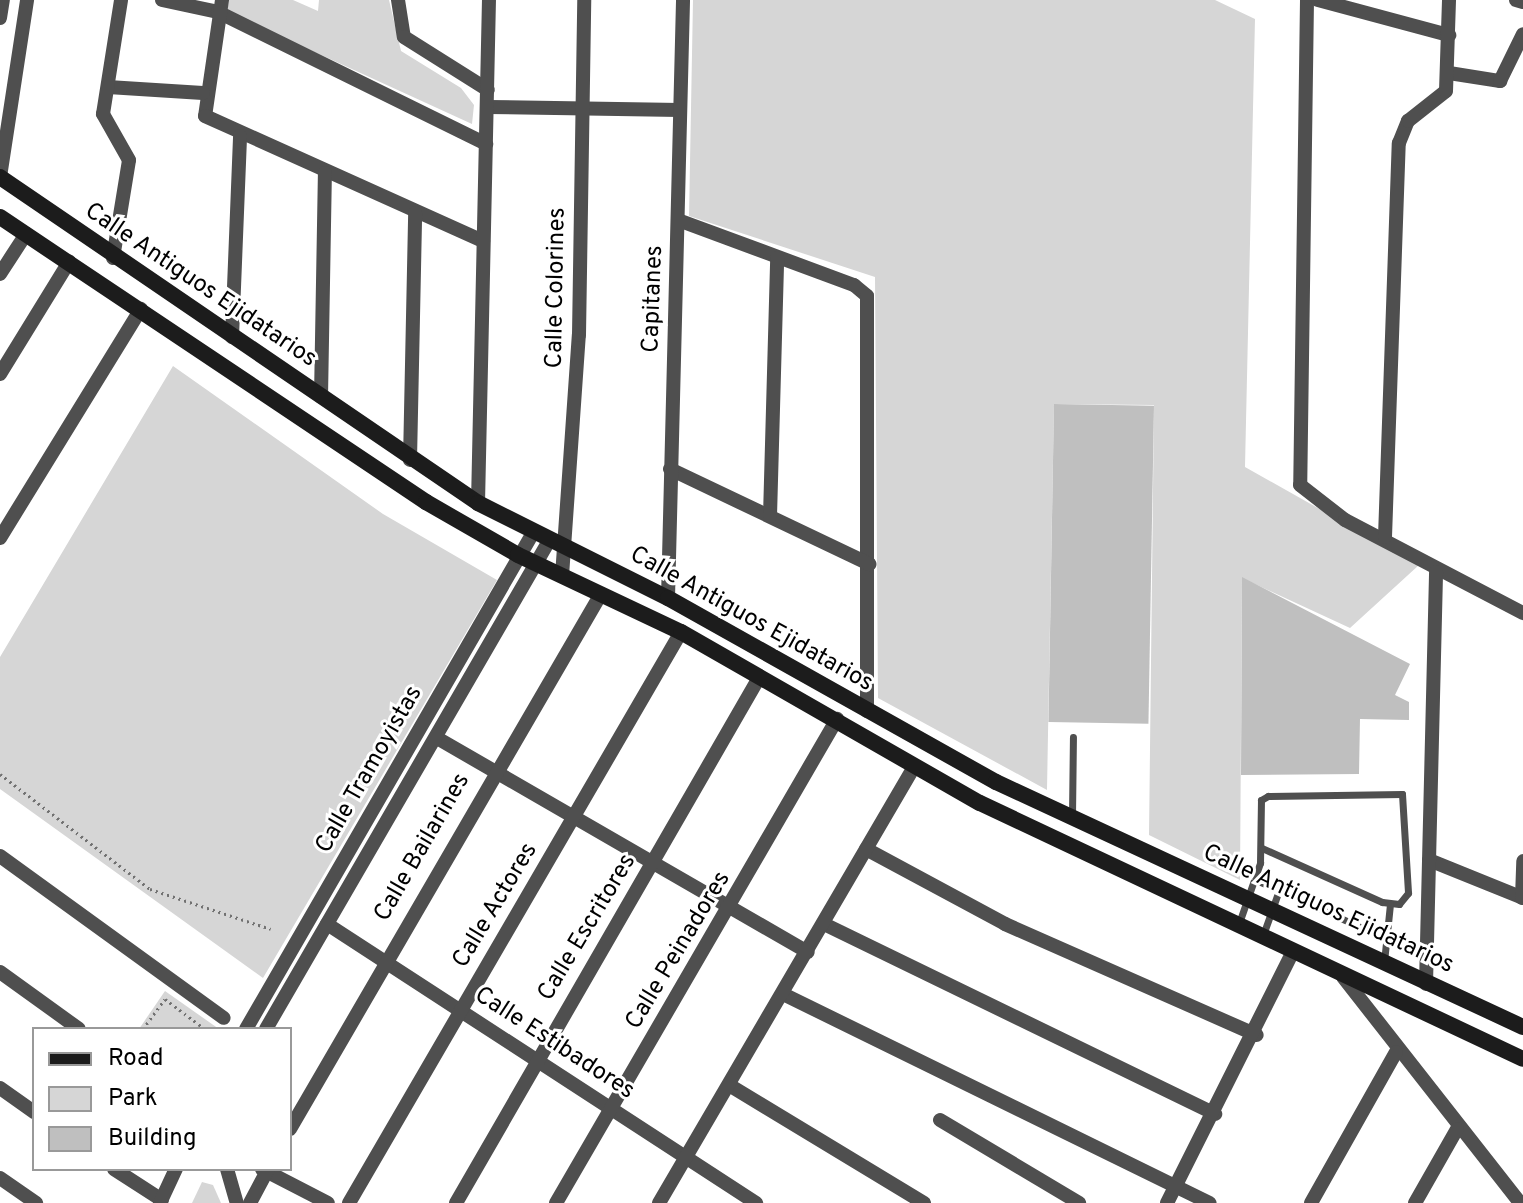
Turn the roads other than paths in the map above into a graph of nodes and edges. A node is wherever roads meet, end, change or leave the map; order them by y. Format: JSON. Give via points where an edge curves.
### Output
{"nodes":[{"id":1,"x":3,"y":0,"type":"edge"},
{"id":2,"x":27,"y":0,"type":"edge"},
{"id":3,"x":121,"y":0,"type":"edge"},
{"id":4,"x":162,"y":0,"type":"edge"},
{"id":5,"x":398,"y":0,"type":"edge"},
{"id":6,"x":489,"y":0,"type":"edge"},
{"id":7,"x":584,"y":0,"type":"edge"},
{"id":8,"x":683,"y":0,"type":"edge"},
{"id":9,"x":1307,"y":0,"type":"edge"},
{"id":10,"x":1318,"y":0,"type":"edge"},
{"id":11,"x":1449,"y":0,"type":"edge"},
{"id":12,"x":1516,"y":0,"type":"edge"},
{"id":13,"x":1523,"y":2,"type":"edge"},
{"id":14,"x":220,"y":6,"type":"edge"},
{"id":15,"x":0,"y":18,"type":"edge"},
{"id":16,"x":1523,"y":34,"type":"edge"},
{"id":17,"x":1449,"y":35,"type":"junction"},
{"id":18,"x":1449,"y":73,"type":"junction"},
{"id":19,"x":108,"y":87,"type":"junction"},
{"id":20,"x":488,"y":90,"type":"junction"},
{"id":21,"x":203,"y":93,"type":"junction"},
{"id":22,"x":488,"y":107,"type":"junction"},
{"id":23,"x":582,"y":107,"type":"junction"},
{"id":24,"x":680,"y":110,"type":"junction"},
{"id":25,"x":240,"y":136,"type":"junction"},
{"id":26,"x":486,"y":144,"type":"junction"},
{"id":27,"x":325,"y":173,"type":"junction"},
{"id":28,"x":0,"y":177,"type":"edge"},
{"id":29,"x":415,"y":213,"type":"junction"},
{"id":30,"x":678,"y":220,"type":"junction"},
{"id":31,"x":2,"y":223,"type":"edge"},
{"id":32,"x":26,"y":234,"type":"junction"},
{"id":33,"x":483,"y":241,"type":"junction"},
{"id":34,"x":113,"y":258,"type":"junction"},
{"id":35,"x":777,"y":258,"type":"junction"},
{"id":36,"x":69,"y":262,"type":"junction"},
{"id":37,"x":0,"y":274,"type":"edge"},
{"id":38,"x":141,"y":309,"type":"junction"},
{"id":39,"x":232,"y":337,"type":"junction"},
{"id":40,"x":0,"y":374,"type":"edge"},
{"id":41,"x":321,"y":397,"type":"junction"},
{"id":42,"x":410,"y":460,"type":"junction"},
{"id":43,"x":670,"y":469,"type":"junction"},
{"id":44,"x":478,"y":503,"type":"junction"},
{"id":45,"x":770,"y":516,"type":"junction"},
{"id":46,"x":533,"y":533,"type":"junction"},
{"id":47,"x":1385,"y":537,"type":"junction"},
{"id":48,"x":0,"y":538,"type":"edge"},
{"id":49,"x":549,"y":541,"type":"junction"},
{"id":50,"x":569,"y":552,"type":"junction"},
{"id":51,"x":518,"y":555,"type":"junction"},
{"id":52,"x":534,"y":564,"type":"junction"},
{"id":53,"x":869,"y":564,"type":"junction"},
{"id":54,"x":1436,"y":572,"type":"junction"},
{"id":55,"x":562,"y":576,"type":"junction"},
{"id":56,"x":601,"y":594,"type":"junction"},
{"id":57,"x":668,"y":598,"type":"junction"},
{"id":58,"x":1523,"y":613,"type":"edge"},
{"id":59,"x":681,"y":632,"type":"junction"},
{"id":60,"x":760,"y":676,"type":"junction"},
{"id":61,"x":867,"y":711,"type":"junction"},
{"id":62,"x":837,"y":719,"type":"junction"},
{"id":63,"x":1073,"y":737,"type":"dead end"},
{"id":64,"x":437,"y":738,"type":"junction"},
{"id":65,"x":914,"y":767,"type":"junction"},
{"id":66,"x":493,"y":773,"type":"junction"},
{"id":67,"x":1072,"y":817,"type":"junction"},
{"id":68,"x":572,"y":821,"type":"junction"},
{"id":69,"x":1262,"y":848,"type":"junction"},
{"id":70,"x":866,"y":849,"type":"junction"},
{"id":71,"x":0,"y":856,"type":"edge"},
{"id":72,"x":1408,"y":856,"type":"junction"},
{"id":73,"x":1429,"y":860,"type":"junction"},
{"id":74,"x":1523,"y":861,"type":"edge"},
{"id":75,"x":651,"y":865,"type":"junction"},
{"id":76,"x":1254,"y":879,"type":"junction"},
{"id":77,"x":1279,"y":890,"type":"junction"},
{"id":78,"x":1248,"y":898,"type":"junction"},
{"id":79,"x":1523,"y":898,"type":"edge"},
{"id":80,"x":1390,"y":904,"type":"junction"},
{"id":81,"x":1272,"y":909,"type":"junction"},
{"id":82,"x":731,"y":910,"type":"junction"},
{"id":83,"x":1239,"y":923,"type":"junction"},
{"id":84,"x":327,"y":924,"type":"junction"},
{"id":85,"x":824,"y":924,"type":"junction"},
{"id":86,"x":1263,"y":935,"type":"junction"},
{"id":87,"x":1387,"y":939,"type":"junction"},
{"id":88,"x":1293,"y":951,"type":"junction"},
{"id":89,"x":808,"y":952,"type":"junction"},
{"id":90,"x":384,"y":960,"type":"junction"},
{"id":91,"x":1384,"y":965,"type":"junction"},
{"id":92,"x":0,"y":972,"type":"edge"},
{"id":93,"x":1343,"y":977,"type":"junction"},
{"id":94,"x":1426,"y":984,"type":"junction"},
{"id":95,"x":783,"y":994,"type":"junction"},
{"id":96,"x":460,"y":1009,"type":"junction"},
{"id":97,"x":224,"y":1018,"type":"dead end"},
{"id":98,"x":76,"y":1027,"type":"edge"},
{"id":99,"x":247,"y":1027,"type":"edge"},
{"id":100,"x":267,"y":1027,"type":"edge"},
{"id":101,"x":1523,"y":1027,"type":"edge"},
{"id":102,"x":1257,"y":1035,"type":"junction"},
{"id":103,"x":1396,"y":1052,"type":"junction"},
{"id":104,"x":536,"y":1058,"type":"junction"},
{"id":105,"x":1523,"y":1059,"type":"edge"},
{"id":106,"x":729,"y":1085,"type":"junction"},
{"id":107,"x":0,"y":1088,"type":"edge"},
{"id":108,"x":609,"y":1107,"type":"junction"},
{"id":109,"x":32,"y":1111,"type":"edge"},
{"id":110,"x":1215,"y":1114,"type":"junction"},
{"id":111,"x":940,"y":1120,"type":"dead end"},
{"id":112,"x":292,"y":1125,"type":"edge"},
{"id":113,"x":1457,"y":1129,"type":"junction"},
{"id":114,"x":686,"y":1155,"type":"junction"},
{"id":115,"x":117,"y":1171,"type":"edge"},
{"id":116,"x":175,"y":1171,"type":"edge"},
{"id":117,"x":228,"y":1171,"type":"edge"},
{"id":118,"x":266,"y":1171,"type":"edge"},
{"id":119,"x":268,"y":1171,"type":"edge"},
{"id":120,"x":0,"y":1178,"type":"edge"},
{"id":121,"x":1180,"y":1182,"type":"junction"},
{"id":122,"x":161,"y":1201,"type":"edge"},
{"id":123,"x":1518,"y":1202,"type":"edge"},
{"id":124,"x":36,"y":1203,"type":"edge"},
{"id":125,"x":237,"y":1203,"type":"edge"},
{"id":126,"x":250,"y":1203,"type":"edge"},
{"id":127,"x":328,"y":1203,"type":"edge"},
{"id":128,"x":349,"y":1203,"type":"edge"},
{"id":129,"x":456,"y":1203,"type":"edge"},
{"id":130,"x":556,"y":1203,"type":"edge"},
{"id":131,"x":659,"y":1203,"type":"edge"},
{"id":132,"x":756,"y":1203,"type":"edge"},
{"id":133,"x":924,"y":1203,"type":"edge"},
{"id":134,"x":1079,"y":1203,"type":"edge"},
{"id":135,"x":1167,"y":1203,"type":"edge"},
{"id":136,"x":1210,"y":1203,"type":"edge"},
{"id":137,"x":1311,"y":1203,"type":"edge"},
{"id":138,"x":1415,"y":1203,"type":"edge"}],
"edges":[{"from":1,"to":15,"type":"street"},
{"from":2,"to":28,"type":"street"},
{"from":3,"to":19,"type":"street"},
{"from":4,"to":14,"type":"street"},
{"from":5,"to":20,"type":"street","via":[[404,37]]},
{"from":6,"to":20,"type":"street"},
{"from":7,"to":23,"type":"street","name":"Calle Colorines"},
{"from":8,"to":24,"type":"street","name":"Capitanes"},
{"from":9,"to":47,"type":"street","via":[[1296,463],[1309,496]]},
{"from":10,"to":17,"type":"street"},
{"from":11,"to":17,"type":"street"},
{"from":12,"to":13,"type":"street"},
{"from":14,"to":21,"type":"street"},
{"from":14,"to":26,"type":"street"},
{"from":16,"to":18,"type":"street","via":[[1500,81]]},
{"from":17,"to":18,"type":"street"},
{"from":18,"to":47,"type":"street","via":[[1440,101],[1408,121],[1399,143]]},
{"from":19,"to":21,"type":"street"},
{"from":19,"to":34,"type":"street","via":[[104,128],[129,160]]},
{"from":20,"to":22,"type":"street"},
{"from":21,"to":25,"type":"street","via":[[205,116]]},
{"from":22,"to":23,"type":"street"},
{"from":22,"to":26,"type":"street"},
{"from":23,"to":24,"type":"street"},
{"from":23,"to":50,"type":"street","name":"Calle Colorines"},
{"from":24,"to":30,"type":"street","name":"Capitanes"},
{"from":25,"to":27,"type":"street"},
{"from":25,"to":39,"type":"street"},
{"from":26,"to":33,"type":"street"},
{"from":27,"to":29,"type":"street"},
{"from":27,"to":41,"type":"street"},
{"from":28,"to":34,"type":"street","name":"Calle Antiguos Ejidatarios"},
{"from":29,"to":33,"type":"street"},
{"from":29,"to":42,"type":"street"},
{"from":30,"to":35,"type":"street"},
{"from":30,"to":43,"type":"street","name":"Capitanes"},
{"from":31,"to":32,"type":"street","name":"Calle Antiguos Ejidatarios"},
{"from":32,"to":36,"type":"street","name":"Calle Antiguos Ejidatarios"},
{"from":32,"to":37,"type":"street"},
{"from":33,"to":44,"type":"street"},
{"from":34,"to":39,"type":"street","name":"Calle Antiguos Ejidatarios"},
{"from":35,"to":45,"type":"street"},
{"from":35,"to":53,"type":"street","via":[[863,289],[870,310]]},
{"from":36,"to":38,"type":"street","name":"Calle Antiguos Ejidatarios"},
{"from":36,"to":40,"type":"street"},
{"from":38,"to":48,"type":"street"},
{"from":38,"to":51,"type":"street","name":"Calle Antiguos Ejidatarios","via":[[426,502]]},
{"from":39,"to":41,"type":"street","name":"Calle Antiguos Ejidatarios"},
{"from":41,"to":42,"type":"street","name":"Calle Antiguos Ejidatarios"},
{"from":42,"to":44,"type":"street","name":"Calle Antiguos Ejidatarios"},
{"from":43,"to":45,"type":"street"},
{"from":43,"to":57,"type":"street","name":"Capitanes"},
{"from":44,"to":46,"type":"street","name":"Calle Antiguos Ejidatarios"},
{"from":45,"to":53,"type":"street"},
{"from":46,"to":49,"type":"street","name":"Calle Antiguos Ejidatarios"},
{"from":46,"to":51,"type":"street","name":"Calle Tramoyistas"},
{"from":47,"to":54,"type":"street"},
{"from":49,"to":50,"type":"street","name":"Calle Antiguos Ejidatarios"},
{"from":49,"to":52,"type":"street","name":"Calle Tramoyistas"},
{"from":50,"to":55,"type":"street","name":"Calle Colorines"},
{"from":50,"to":57,"type":"street","name":"Calle Antiguos Ejidatarios"},
{"from":51,"to":52,"type":"street","name":"Calle Antiguos Ejidatarios"},
{"from":51,"to":99,"type":"street","name":"Calle Tramoyistas"},
{"from":52,"to":55,"type":"street","name":"Calle Antiguos Ejidatarios"},
{"from":52,"to":64,"type":"street","name":"Calle Tramoyistas"},
{"from":53,"to":61,"type":"street"},
{"from":54,"to":58,"type":"street"},
{"from":54,"to":73,"type":"street"},
{"from":55,"to":56,"type":"street","name":"Calle Antiguos Ejidatarios"},
{"from":56,"to":59,"type":"street","name":"Calle Antiguos Ejidatarios"},
{"from":56,"to":66,"type":"street","name":"Calle Bailarines"},
{"from":57,"to":61,"type":"street","name":"Calle Antiguos Ejidatarios"},
{"from":59,"to":60,"type":"street","name":"Calle Antiguos Ejidatarios"},
{"from":59,"to":68,"type":"street","name":"Calle Actores"},
{"from":60,"to":62,"type":"street","name":"Calle Antiguos Ejidatarios"},
{"from":60,"to":75,"type":"street","name":"Calle Escritores"},
{"from":61,"to":67,"type":"street","name":"Calle Antiguos Ejidatarios"},
{"from":62,"to":65,"type":"street","name":"Calle Antiguos Ejidatarios"},
{"from":62,"to":82,"type":"street","name":"Calle Peinadores"},
{"from":63,"to":67,"type":"lane"},
{"from":64,"to":66,"type":"street"},
{"from":64,"to":84,"type":"street","name":"Calle Tramoyistas"},
{"from":65,"to":70,"type":"street"},
{"from":65,"to":83,"type":"street","name":"Calle Antiguos Ejidatarios"},
{"from":66,"to":68,"type":"street"},
{"from":66,"to":90,"type":"street","name":"Calle Bailarines"},
{"from":67,"to":78,"type":"street","name":"Calle Antiguos Ejidatarios"},
{"from":68,"to":75,"type":"street"},
{"from":68,"to":96,"type":"street","name":"Calle Actores"},
{"from":69,"to":72,"type":"lane","via":[[1263,797],[1396,793],[1407,804]]},
{"from":69,"to":76,"type":"lane"},
{"from":69,"to":80,"type":"lane"},
{"from":70,"to":85,"type":"street"},
{"from":70,"to":102,"type":"street","via":[[1005,924]]},
{"from":71,"to":97,"type":"street"},
{"from":72,"to":73,"type":"lane"},
{"from":72,"to":80,"type":"lane","via":[[1408,893]]},
{"from":73,"to":79,"type":"street"},
{"from":73,"to":94,"type":"street"},
{"from":74,"to":79,"type":"street"},
{"from":75,"to":82,"type":"street"},
{"from":75,"to":104,"type":"street","name":"Calle Escritores"},
{"from":76,"to":77,"type":"lane"},
{"from":76,"to":78,"type":"lane"},
{"from":77,"to":81,"type":"lane"},
{"from":77,"to":87,"type":"lane"},
{"from":78,"to":81,"type":"street","name":"Calle Antiguos Ejidatarios"},
{"from":78,"to":83,"type":"lane"},
{"from":80,"to":87,"type":"lane"},
{"from":81,"to":86,"type":"lane"},
{"from":81,"to":91,"type":"street","name":"Calle Antiguos Ejidatarios"},
{"from":82,"to":89,"type":"street"},
{"from":82,"to":108,"type":"street","name":"Calle Peinadores"},
{"from":83,"to":86,"type":"street","name":"Calle Antiguos Ejidatarios"},
{"from":84,"to":90,"type":"street","name":"Calle Estibadores"},
{"from":84,"to":100,"type":"street","name":"Calle Tramoyistas"},
{"from":85,"to":89,"type":"street"},
{"from":85,"to":110,"type":"street"},
{"from":86,"to":88,"type":"street","name":"Calle Antiguos Ejidatarios"},
{"from":87,"to":91,"type":"lane"},
{"from":88,"to":93,"type":"street","name":"Calle Antiguos Ejidatarios"},
{"from":88,"to":102,"type":"street"},
{"from":89,"to":95,"type":"street"},
{"from":90,"to":96,"type":"street","name":"Calle Estibadores"},
{"from":90,"to":112,"type":"street","name":"Calle Bailarines"},
{"from":91,"to":94,"type":"street","name":"Calle Antiguos Ejidatarios"},
{"from":92,"to":98,"type":"street"},
{"from":93,"to":103,"type":"street"},
{"from":93,"to":105,"type":"street","name":"Calle Antiguos Ejidatarios"},
{"from":94,"to":101,"type":"street","name":"Calle Antiguos Ejidatarios"},
{"from":95,"to":106,"type":"street"},
{"from":95,"to":121,"type":"street"},
{"from":96,"to":104,"type":"street","name":"Calle Estibadores"},
{"from":96,"to":128,"type":"street","name":"Calle Actores"},
{"from":102,"to":110,"type":"street"},
{"from":103,"to":113,"type":"street"},
{"from":103,"to":137,"type":"street"},
{"from":104,"to":108,"type":"street","name":"Calle Estibadores"},
{"from":104,"to":129,"type":"street","name":"Calle Escritores"},
{"from":106,"to":114,"type":"street"},
{"from":106,"to":133,"type":"street"},
{"from":107,"to":109,"type":"street"},
{"from":108,"to":114,"type":"street","name":"Calle Estibadores"},
{"from":108,"to":130,"type":"street","name":"Calle Peinadores"},
{"from":110,"to":121,"type":"street"},
{"from":111,"to":134,"type":"street"},
{"from":113,"to":123,"type":"street"},
{"from":113,"to":138,"type":"street"},
{"from":114,"to":131,"type":"street"},
{"from":114,"to":132,"type":"street","name":"Calle Estibadores"},
{"from":115,"to":122,"type":"street"},
{"from":116,"to":122,"type":"street"},
{"from":117,"to":125,"type":"street"},
{"from":118,"to":126,"type":"street"},
{"from":119,"to":127,"type":"street"},
{"from":120,"to":124,"type":"street"},
{"from":121,"to":135,"type":"street"},
{"from":121,"to":136,"type":"street"}]}
